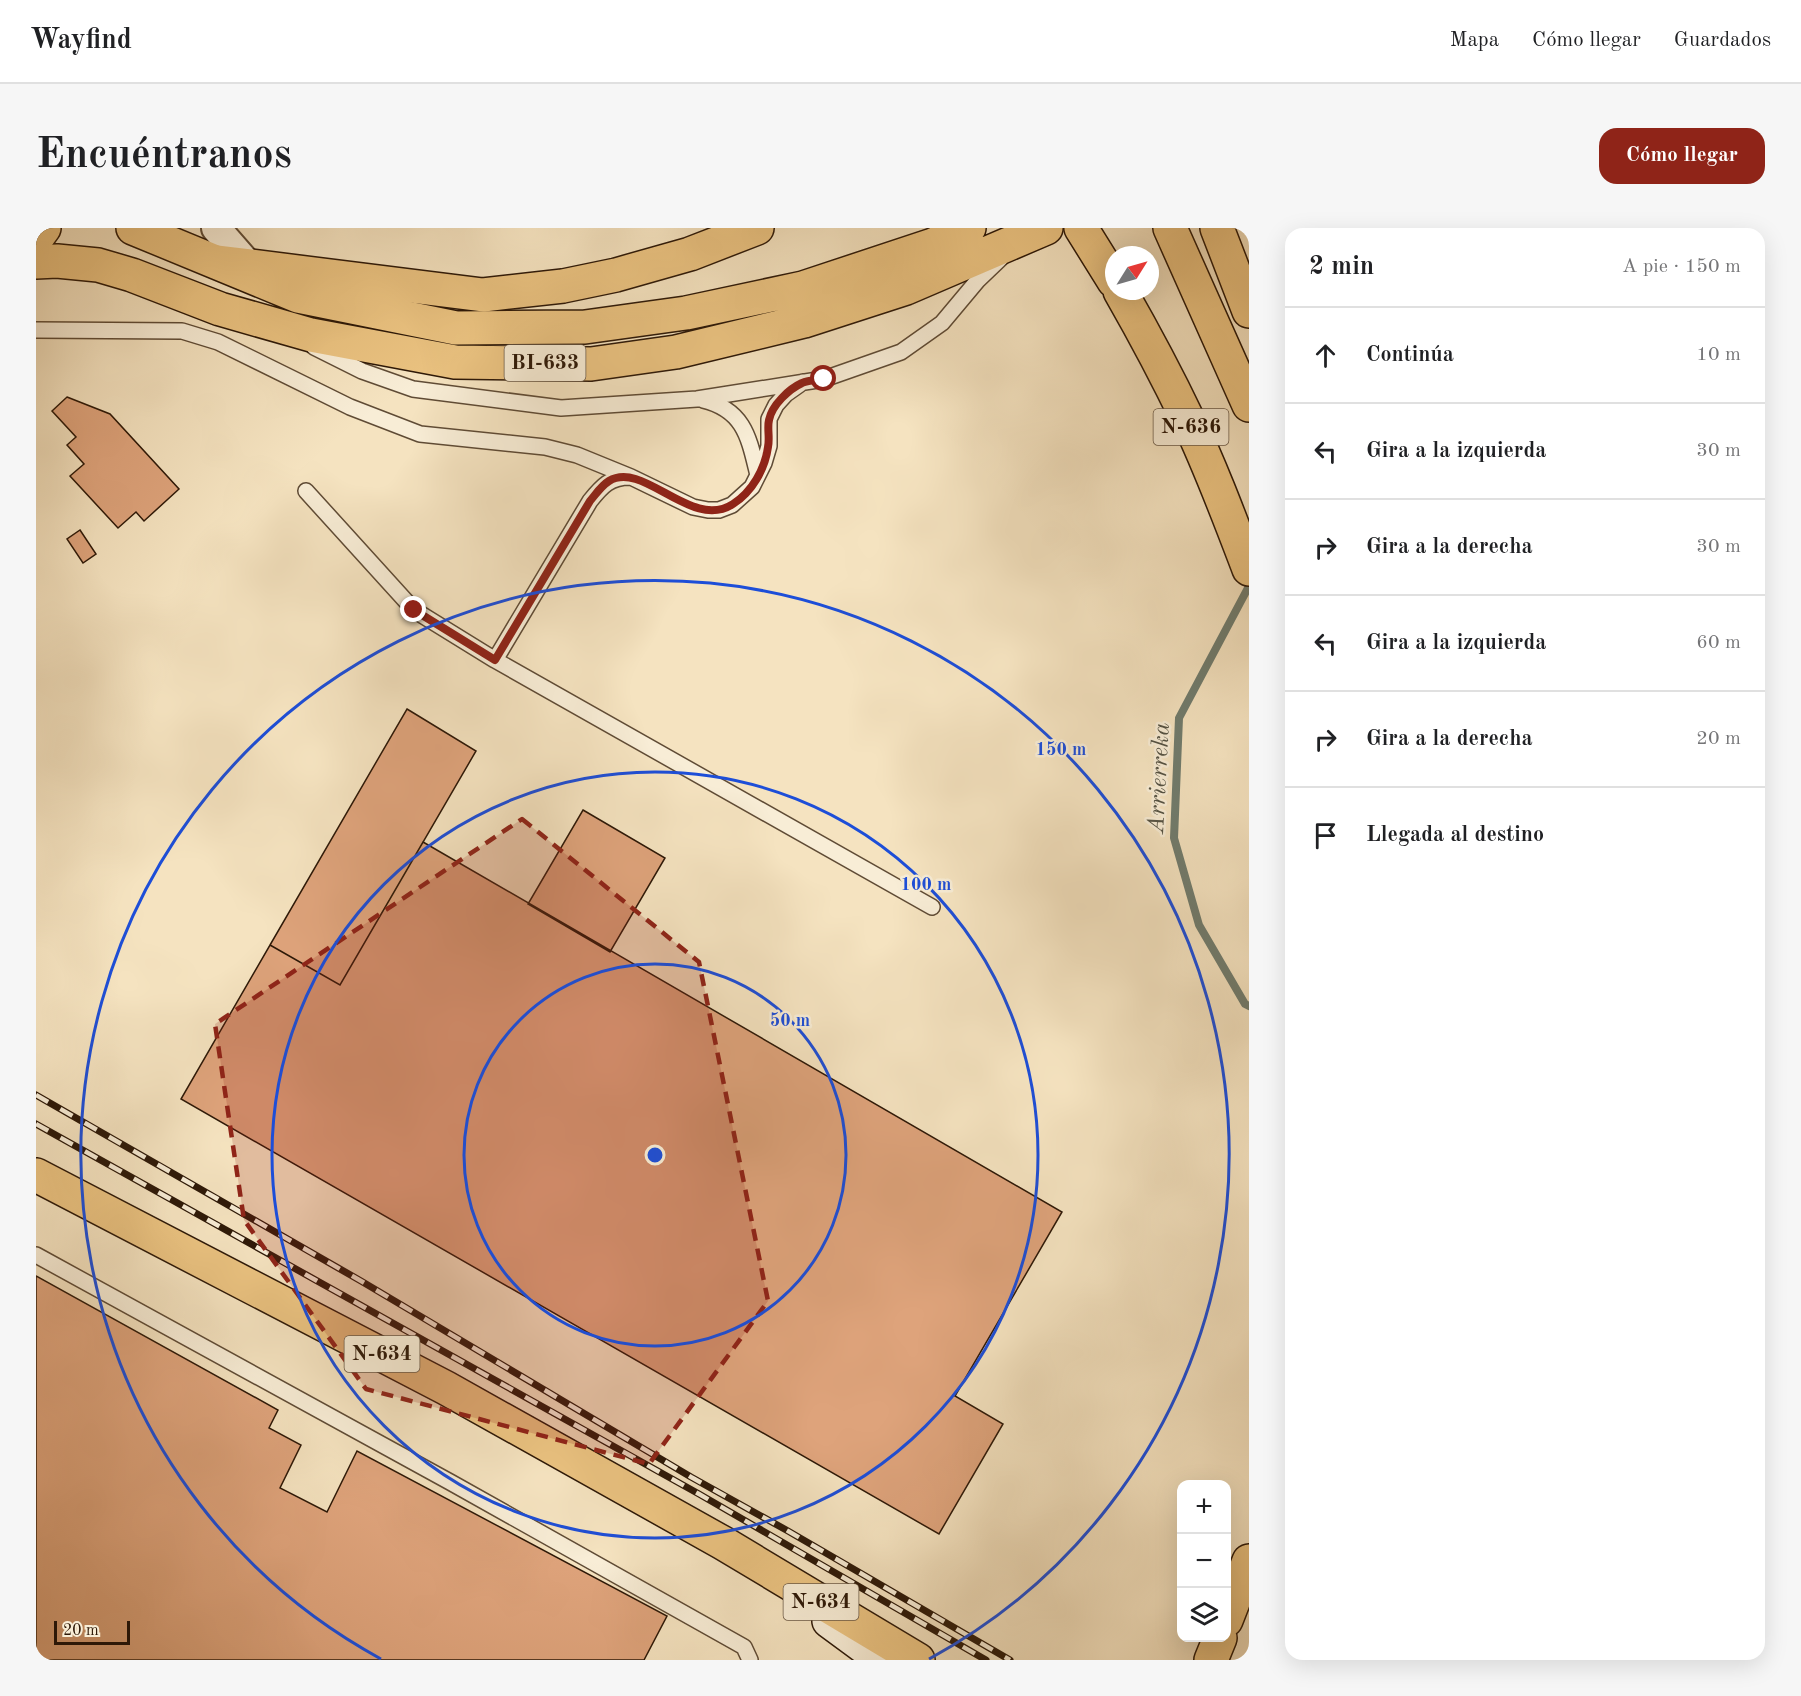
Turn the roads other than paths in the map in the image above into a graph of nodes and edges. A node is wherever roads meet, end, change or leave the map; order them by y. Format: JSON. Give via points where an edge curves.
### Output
{"nodes":[{"id":1,"x":44,"y":228,"type":"edge"},
{"id":2,"x":133,"y":228,"type":"edge"},
{"id":3,"x":216,"y":228,"type":"edge"},
{"id":4,"x":730,"y":228,"type":"edge"},
{"id":5,"x":757,"y":228,"type":"edge"},
{"id":6,"x":969,"y":228,"type":"edge"},
{"id":7,"x":1081,"y":228,"type":"edge"},
{"id":8,"x":1170,"y":228,"type":"edge"},
{"id":9,"x":1217,"y":228,"type":"edge"},
{"id":10,"x":1034,"y":233,"type":"edge"},
{"id":11,"x":36,"y":239,"type":"edge"},
{"id":12,"x":690,"y":254,"type":"junction"},
{"id":13,"x":36,"y":262,"type":"edge"},
{"id":14,"x":218,"y":262,"type":"junction"},
{"id":15,"x":250,"y":267,"type":"junction"},
{"id":16,"x":1105,"y":267,"type":"edge"},
{"id":17,"x":1125,"y":300,"type":"edge"},
{"id":18,"x":1249,"y":311,"type":"edge"},
{"id":19,"x":264,"y":321,"type":"junction"},
{"id":20,"x":36,"y":330,"type":"edge"},
{"id":21,"x":803,"y":382,"type":"junction"},
{"id":22,"x":697,"y":399,"type":"junction"},
{"id":23,"x":1249,"y":405,"type":"edge"},
{"id":24,"x":758,"y":476,"type":"junction"},
{"id":25,"x":631,"y":477,"type":"junction"},
{"id":26,"x":306,"y":491,"type":"dead end"},
{"id":27,"x":1249,"y":569,"type":"edge"},
{"id":28,"x":495,"y":660,"type":"junction"},
{"id":29,"x":932,"y":907,"type":"dead end"},
{"id":30,"x":36,"y":1175,"type":"edge"},
{"id":31,"x":36,"y":1255,"type":"edge"},
{"id":32,"x":723,"y":1543,"type":"junction"},
{"id":33,"x":1249,"y":1561,"type":"edge"},
{"id":34,"x":1231,"y":1609,"type":"edge"},
{"id":35,"x":1218,"y":1642,"type":"edge"},
{"id":36,"x":750,"y":1660,"type":"edge"},
{"id":37,"x":882,"y":1660,"type":"edge"},
{"id":38,"x":918,"y":1660,"type":"edge"},
{"id":39,"x":1210,"y":1660,"type":"edge"}],
"edges":[{"from":1,"to":11,"type":"main road"},
{"from":2,"to":14,"type":"main road","number":"BI-633"},
{"from":3,"to":15,"type":"street"},
{"from":4,"to":12,"type":"street"},
{"from":5,"to":12,"type":"main road"},
{"from":6,"to":14,"type":"main road","number":"BI-633","via":[[933,245],[803,288],[686,313],[585,327],[456,328],[298,296]]},
{"from":7,"to":16,"type":"main road"},
{"from":8,"to":23,"type":"main road"},
{"from":9,"to":18,"type":"main road"},
{"from":10,"to":19,"type":"main road","number":"BI-633","via":[[906,288],[804,321],[676,352],[591,364],[455,362],[311,335]]},
{"from":10,"to":21,"type":"lane","via":[[978,280],[942,323],[901,352],[824,379]]},
{"from":12,"to":15,"type":"main road","via":[[563,286],[483,295]]},
{"from":13,"to":19,"type":"main road","number":"BI-633","via":[[98,265]]},
{"from":14,"to":15,"type":"main road"},
{"from":17,"to":27,"type":"main road","number":"N-636","via":[[1189,422]]},
{"from":19,"to":22,"type":"lane","via":[[362,371],[413,389],[561,408]]},
{"from":20,"to":25,"type":"lane","via":[[182,331],[218,342],[350,407],[420,434],[545,447]]},
{"from":21,"to":22,"type":"lane"},
{"from":21,"to":24,"type":"lane","via":[[786,394],[769,419],[769,446]]},
{"from":22,"to":24,"type":"lane","via":[[719,404],[737,418],[746,431]]},
{"from":24,"to":25,"type":"lane","via":[[743,497],[719,510],[693,507]]},
{"from":25,"to":28,"type":"lane","via":[[608,481],[595,496]]},
{"from":26,"to":28,"type":"lane","via":[[414,610]]},
{"from":28,"to":29,"type":"lane"},
{"from":30,"to":32,"type":"main road","number":"N-634","via":[[447,1388]]},
{"from":31,"to":36,"type":"lane","via":[[744,1647]]},
{"from":32,"to":37,"type":"street"},
{"from":32,"to":38,"type":"main road","number":"N-634"},
{"from":33,"to":34,"type":"main road"},
{"from":35,"to":39,"type":"main road"}]}
